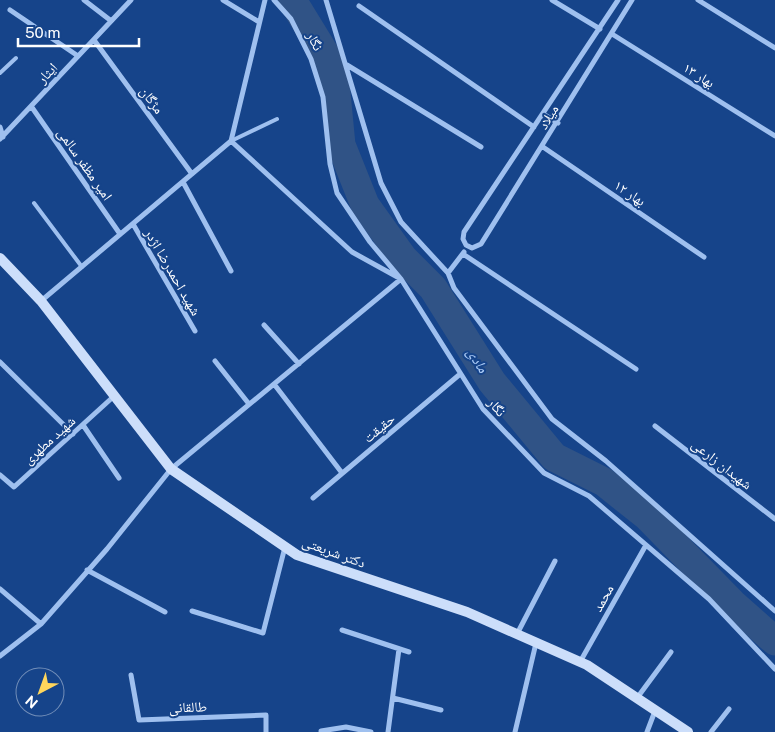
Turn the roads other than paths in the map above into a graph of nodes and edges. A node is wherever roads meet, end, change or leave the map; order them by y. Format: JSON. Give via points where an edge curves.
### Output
{"nodes":[{"id":1,"x":84,"y":0,"type":"edge"},
{"id":2,"x":131,"y":0,"type":"edge"},
{"id":3,"x":223,"y":0,"type":"edge"},
{"id":4,"x":265,"y":0,"type":"edge"},
{"id":5,"x":274,"y":0,"type":"edge"},
{"id":6,"x":326,"y":0,"type":"edge"},
{"id":7,"x":552,"y":0,"type":"edge"},
{"id":8,"x":618,"y":0,"type":"edge"},
{"id":9,"x":632,"y":0,"type":"edge"},
{"id":10,"x":698,"y":0,"type":"edge"},
{"id":11,"x":359,"y":6,"type":"dead end"},
{"id":12,"x":10,"y":10,"type":"dead end"},
{"id":13,"x":110,"y":20,"type":"junction"},
{"id":14,"x":259,"y":22,"type":"junction"},
{"id":15,"x":600,"y":29,"type":"junction"},
{"id":16,"x":612,"y":34,"type":"junction"},
{"id":17,"x":94,"y":40,"type":"junction"},
{"id":18,"x":775,"y":48,"type":"edge"},
{"id":19,"x":78,"y":56,"type":"junction"},
{"id":20,"x":16,"y":58,"type":"dead end"},
{"id":21,"x":346,"y":65,"type":"junction"},
{"id":22,"x":0,"y":73,"type":"edge"},
{"id":23,"x":31,"y":106,"type":"junction"},
{"id":24,"x":543,"y":114,"type":"junction"},
{"id":25,"x":277,"y":119,"type":"dead end"},
{"id":26,"x":558,"y":123,"type":"junction"},
{"id":27,"x":0,"y":127,"type":"edge"},
{"id":28,"x":534,"y":127,"type":"junction"},
{"id":29,"x":775,"y":136,"type":"edge"},
{"id":30,"x":1,"y":138,"type":"edge"},
{"id":31,"x":232,"y":141,"type":"junction"},
{"id":32,"x":481,"y":147,"type":"dead end"},
{"id":33,"x":543,"y":147,"type":"junction"},
{"id":34,"x":192,"y":174,"type":"junction"},
{"id":35,"x":183,"y":182,"type":"junction"},
{"id":36,"x":34,"y":203,"type":"dead end"},
{"id":37,"x":133,"y":224,"type":"junction"},
{"id":38,"x":120,"y":234,"type":"junction"},
{"id":39,"x":468,"y":246,"type":"junction"},
{"id":40,"x":463,"y":254,"type":"junction"},
{"id":41,"x":704,"y":257,"type":"dead end"},
{"id":42,"x":0,"y":258,"type":"edge"},
{"id":43,"x":82,"y":267,"type":"junction"},
{"id":44,"x":232,"y":271,"type":"dead end"},
{"id":45,"x":448,"y":273,"type":"junction"},
{"id":46,"x":401,"y":279,"type":"junction"},
{"id":47,"x":41,"y":301,"type":"junction"},
{"id":48,"x":264,"y":325,"type":"dead end"},
{"id":49,"x":195,"y":331,"type":"dead end"},
{"id":50,"x":215,"y":361,"type":"dead end"},
{"id":51,"x":0,"y":362,"type":"edge"},
{"id":52,"x":298,"y":364,"type":"junction"},
{"id":53,"x":636,"y":369,"type":"dead end"},
{"id":54,"x":459,"y":375,"type":"junction"},
{"id":55,"x":274,"y":384,"type":"junction"},
{"id":56,"x":113,"y":397,"type":"junction"},
{"id":57,"x":250,"y":404,"type":"junction"},
{"id":58,"x":83,"y":425,"type":"junction"},
{"id":59,"x":655,"y":426,"type":"dead end"},
{"id":60,"x":73,"y":434,"type":"junction"},
{"id":61,"x":171,"y":469,"type":"junction"},
{"id":62,"x":342,"y":473,"type":"junction"},
{"id":63,"x":0,"y":475,"type":"edge"},
{"id":64,"x":119,"y":478,"type":"dead end"},
{"id":65,"x":312,"y":498,"type":"dead end"},
{"id":66,"x":775,"y":519,"type":"edge"},
{"id":67,"x":646,"y":545,"type":"junction"},
{"id":68,"x":285,"y":547,"type":"junction"},
{"id":69,"x":555,"y":561,"type":"dead end"},
{"id":70,"x":87,"y":570,"type":"junction"},
{"id":71,"x":0,"y":588,"type":"edge"},
{"id":72,"x":192,"y":611,"type":"dead end"},
{"id":73,"x":775,"y":611,"type":"edge"},
{"id":74,"x":165,"y":612,"type":"dead end"},
{"id":75,"x":40,"y":624,"type":"junction"},
{"id":76,"x":342,"y":630,"type":"dead end"},
{"id":77,"x":517,"y":634,"type":"junction"},
{"id":78,"x":536,"y":642,"type":"junction"},
{"id":79,"x":399,"y":649,"type":"junction"},
{"id":80,"x":409,"y":652,"type":"dead end"},
{"id":81,"x":670,"y":652,"type":"dead end"},
{"id":82,"x":0,"y":656,"type":"edge"},
{"id":83,"x":580,"y":662,"type":"junction"},
{"id":84,"x":775,"y":669,"type":"edge"},
{"id":85,"x":132,"y":675,"type":"dead end"},
{"id":86,"x":393,"y":698,"type":"junction"},
{"id":87,"x":636,"y":698,"type":"junction"},
{"id":88,"x":729,"y":709,"type":"dead end"},
{"id":89,"x":441,"y":710,"type":"dead end"},
{"id":90,"x":655,"y":710,"type":"junction"},
{"id":91,"x":320,"y":731,"type":"edge"},
{"id":92,"x":266,"y":732,"type":"edge"},
{"id":93,"x":371,"y":732,"type":"edge"},
{"id":94,"x":388,"y":732,"type":"edge"},
{"id":95,"x":515,"y":732,"type":"edge"},
{"id":96,"x":647,"y":732,"type":"edge"},
{"id":97,"x":688,"y":732,"type":"edge"},
{"id":98,"x":711,"y":732,"type":"edge"}],
"edges":[{"from":1,"to":13,"type":"street"},
{"from":2,"to":13,"type":"street","name":"ایثار"},
{"from":3,"to":14,"type":"street"},
{"from":4,"to":14,"type":"street"},
{"from":5,"to":46,"type":"street","name":"نگار","via":[[291,19],[311,58],[323,97],[330,164],[337,193],[370,242]]},
{"from":6,"to":21,"type":"street"},
{"from":7,"to":15,"type":"street"},
{"from":8,"to":15,"type":"street","name":"میلاد"},
{"from":9,"to":16,"type":"street","name":"میلاد"},
{"from":10,"to":18,"type":"street"},
{"from":11,"to":28,"type":"street","name":"میلاد"},
{"from":12,"to":19,"type":"street"},
{"from":13,"to":17,"type":"street","name":"ایثار"},
{"from":14,"to":31,"type":"street"},
{"from":15,"to":24,"type":"street","name":"میلاد"},
{"from":16,"to":26,"type":"street","name":"میلاد"},
{"from":16,"to":29,"type":"street","name":"بهار ۱۳"},
{"from":17,"to":19,"type":"street","name":"ایثار"},
{"from":17,"to":34,"type":"street","name":"مژگان"},
{"from":19,"to":23,"type":"street","name":"ایثار"},
{"from":20,"to":22,"type":"lane"},
{"from":21,"to":32,"type":"street"},
{"from":21,"to":45,"type":"street","via":[[381,183],[400,222]]},
{"from":23,"to":30,"type":"street","name":"ایثار"},
{"from":23,"to":38,"type":"street","name":"امیر مظفر سالمی"},
{"from":24,"to":26,"type":"street"},
{"from":24,"to":28,"type":"street","name":"میلاد"},
{"from":25,"to":31,"type":"lane"},
{"from":26,"to":33,"type":"street","name":"میلاد"},
{"from":27,"to":30,"type":"street"},
{"from":28,"to":39,"type":"street","name":"میلاد","via":[[464,232],[464,242]]},
{"from":31,"to":34,"type":"street"},
{"from":31,"to":46,"type":"street","via":[[352,252]]},
{"from":33,"to":39,"type":"street","name":"میلاد","via":[[481,244]]},
{"from":33,"to":41,"type":"street","name":"بهار ۱۲"},
{"from":34,"to":35,"type":"street"},
{"from":35,"to":37,"type":"street"},
{"from":35,"to":44,"type":"street"},
{"from":36,"to":43,"type":"lane"},
{"from":37,"to":38,"type":"street"},
{"from":37,"to":49,"type":"street","name":"شهید احمدرضا اژدر"},
{"from":38,"to":43,"type":"street"},
{"from":39,"to":40,"type":"street"},
{"from":40,"to":45,"type":"street"},
{"from":40,"to":53,"type":"street"},
{"from":42,"to":47,"type":"street","name":"دکتر شریعتی"},
{"from":43,"to":47,"type":"street"},
{"from":45,"to":73,"type":"street","via":[[454,288],[552,418],[606,461]]},
{"from":46,"to":52,"type":"street"},
{"from":46,"to":54,"type":"street","name":"نگار"},
{"from":47,"to":56,"type":"street","name":"دکتر شریعتی"},
{"from":48,"to":52,"type":"street"},
{"from":50,"to":57,"type":"street"},
{"from":51,"to":60,"type":"street"},
{"from":52,"to":55,"type":"street"},
{"from":54,"to":62,"type":"street","name":"حقیقت"},
{"from":54,"to":67,"type":"street","name":"نگار","via":[[483,409],[544,473],[589,496]]},
{"from":55,"to":57,"type":"street"},
{"from":55,"to":62,"type":"street"},
{"from":56,"to":58,"type":"street","name":"شهید مطهری"},
{"from":56,"to":61,"type":"street","name":"دکتر شریعتی"},
{"from":57,"to":61,"type":"street"},
{"from":58,"to":60,"type":"street","name":"شهید مطهری"},
{"from":58,"to":64,"type":"street"},
{"from":59,"to":66,"type":"street","name":"شهیدان زارعی"},
{"from":60,"to":63,"type":"street","name":"شهید مطهری","via":[[14,487]]},
{"from":61,"to":68,"type":"street","name":"دکتر شریعتی"},
{"from":61,"to":70,"type":"street"},
{"from":62,"to":65,"type":"street","name":"حقیقت"},
{"from":67,"to":83,"type":"street","name":"محمد"},
{"from":67,"to":84,"type":"street","name":"نگار","via":[[709,599]]},
{"from":68,"to":72,"type":"street","via":[[262,633]]},
{"from":68,"to":77,"type":"street","name":"دکتر شریعتی","via":[[297,555],[467,612]]},
{"from":69,"to":77,"type":"street"},
{"from":70,"to":74,"type":"street"},
{"from":70,"to":75,"type":"street"},
{"from":71,"to":75,"type":"street"},
{"from":75,"to":82,"type":"street"},
{"from":76,"to":79,"type":"street"},
{"from":77,"to":78,"type":"street","name":"دکتر شریعتی"},
{"from":78,"to":83,"type":"street","name":"دکتر شریعتی"},
{"from":78,"to":95,"type":"street"},
{"from":79,"to":80,"type":"street"},
{"from":79,"to":86,"type":"street"},
{"from":81,"to":87,"type":"street"},
{"from":83,"to":87,"type":"street","name":"دکتر شریعتی"},
{"from":85,"to":92,"type":"street","name":"طالقانی","via":[[139,720],[266,715]]},
{"from":86,"to":89,"type":"street"},
{"from":86,"to":94,"type":"street"},
{"from":87,"to":90,"type":"street","name":"دکتر شریعتی"},
{"from":88,"to":98,"type":"street"},
{"from":90,"to":96,"type":"street"},
{"from":90,"to":97,"type":"street","name":"دکتر شریعتی"},
{"from":91,"to":93,"type":"street","via":[[346,727]]}]}
